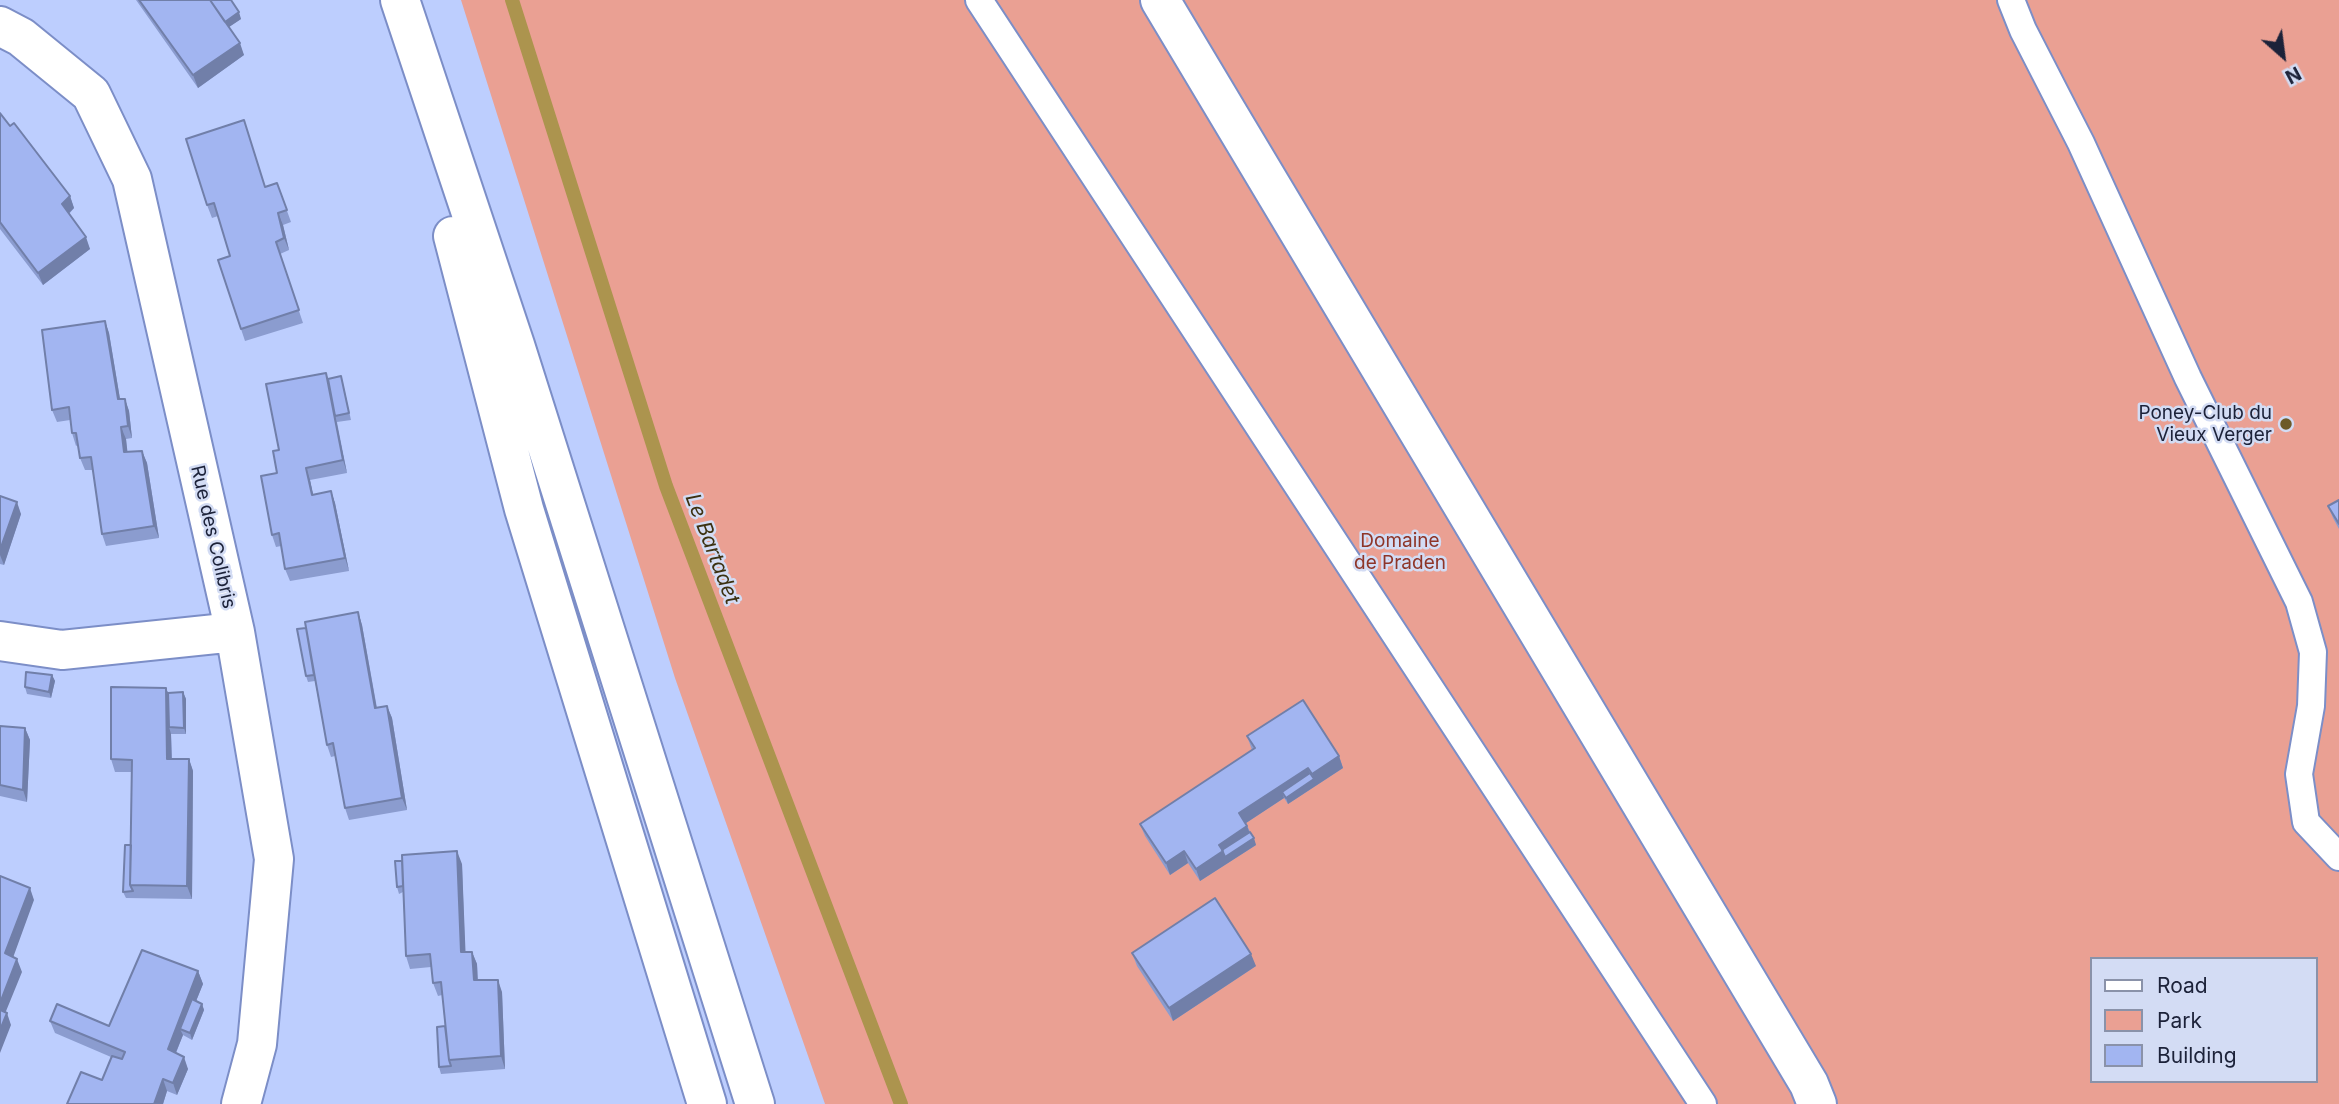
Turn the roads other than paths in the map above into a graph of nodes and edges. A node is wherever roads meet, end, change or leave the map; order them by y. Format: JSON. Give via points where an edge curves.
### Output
{"nodes":[{"id":1,"x":392,"y":0,"type":"edge"},
{"id":2,"x":400,"y":0,"type":"edge"},
{"id":3,"x":979,"y":0,"type":"edge"},
{"id":4,"x":1160,"y":0,"type":"edge"},
{"id":5,"x":2011,"y":0,"type":"edge"},
{"id":6,"x":0,"y":26,"type":"edge"},
{"id":7,"x":235,"y":632,"type":"junction"},
{"id":8,"x":0,"y":641,"type":"edge"},
{"id":9,"x":2339,"y":857,"type":"edge"},
{"id":10,"x":241,"y":1104,"type":"edge"},
{"id":11,"x":707,"y":1104,"type":"edge"},
{"id":12,"x":755,"y":1104,"type":"edge"},
{"id":13,"x":1703,"y":1104,"type":"edge"},
{"id":14,"x":1817,"y":1104,"type":"edge"}],
"edges":[{"from":1,"to":11,"type":"street","via":[[524,509]]},
{"from":2,"to":12,"type":"street","via":[[515,345]]},
{"from":3,"to":13,"type":"lane"},
{"from":4,"to":14,"type":"street"},
{"from":5,"to":9,"type":"lane","via":[[2299,602],[2313,652],[2311,706],[2299,774],[2306,822]]},
{"from":6,"to":7,"type":"street","name":"Rue des Colibris","via":[[21,37],[91,94],[132,179]]},
{"from":7,"to":8,"type":"street","via":[[62,650]]},
{"from":7,"to":10,"type":"street","name":"Rue des Colibris","via":[[274,859],[257,1044]]}]}
